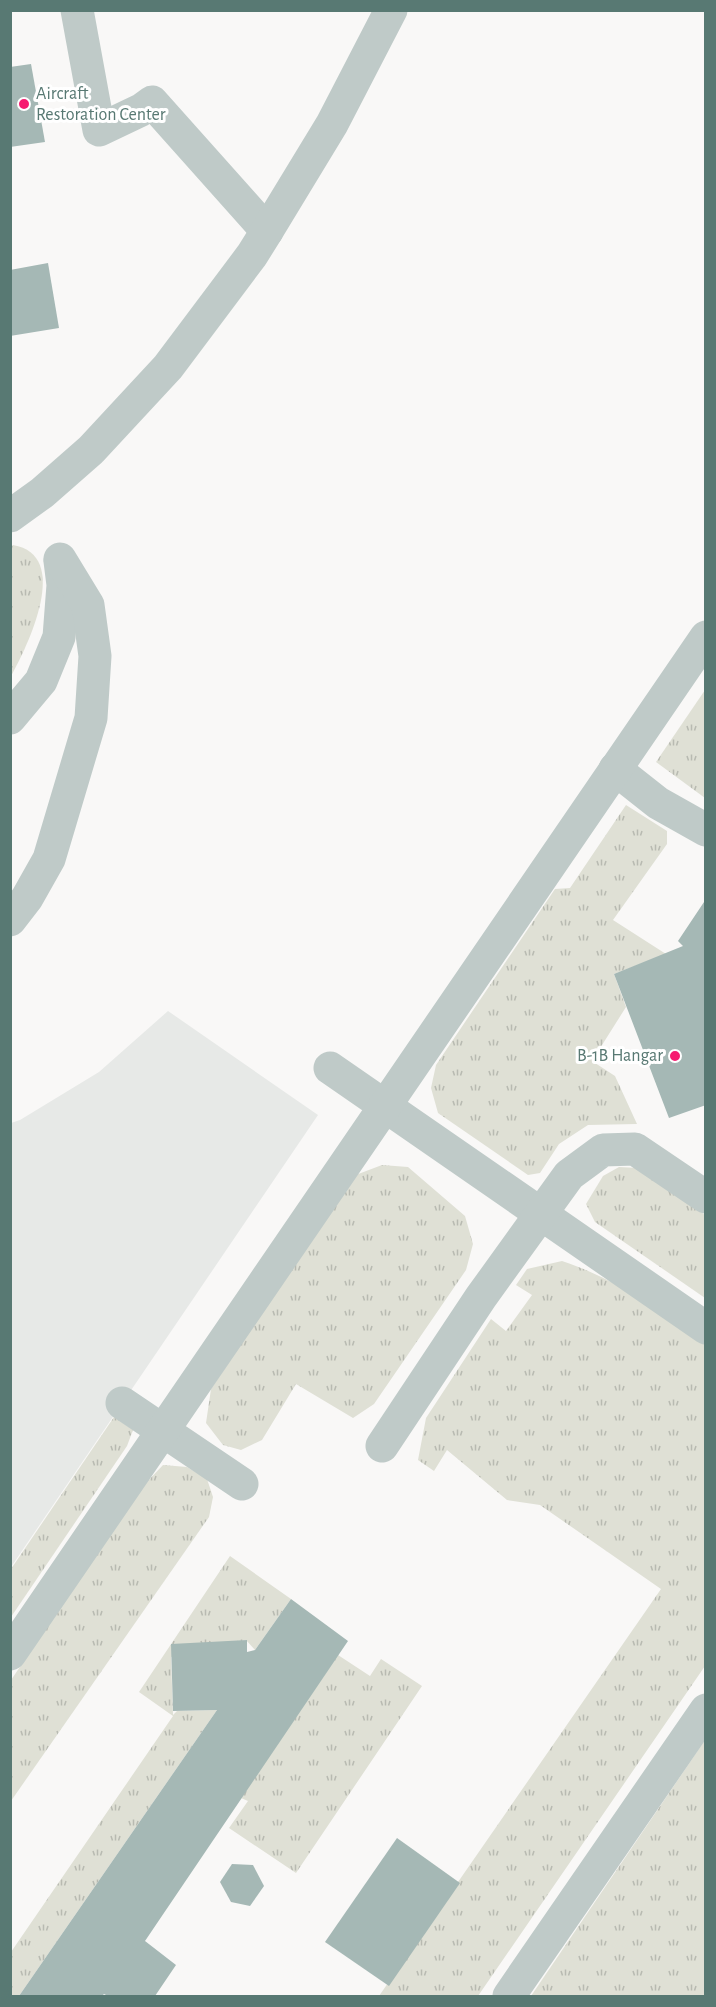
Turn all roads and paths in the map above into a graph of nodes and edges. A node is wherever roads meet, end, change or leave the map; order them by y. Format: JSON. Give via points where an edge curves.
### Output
{"nodes":[{"id":1,"x":77,"y":10,"type":"edge"},
{"id":2,"x":391,"y":10,"type":"edge"},
{"id":3,"x":267,"y":231,"type":"junction"},
{"id":4,"x":10,"y":516,"type":"edge"},
{"id":5,"x":705,"y":637,"type":"edge"},
{"id":6,"x":10,"y":718,"type":"edge"},
{"id":7,"x":615,"y":769,"type":"junction"},
{"id":8,"x":705,"y":830,"type":"edge"},
{"id":9,"x":10,"y":920,"type":"edge"},
{"id":10,"x":330,"y":1068,"type":"dead end"},
{"id":11,"x":386,"y":1105,"type":"junction"},
{"id":12,"x":705,"y":1197,"type":"edge"},
{"id":13,"x":541,"y":1214,"type":"junction"},
{"id":14,"x":705,"y":1329,"type":"edge"},
{"id":15,"x":122,"y":1403,"type":"dead end"},
{"id":16,"x":162,"y":1430,"type":"junction"},
{"id":17,"x":382,"y":1446,"type":"dead end"},
{"id":18,"x":242,"y":1484,"type":"dead end"},
{"id":19,"x":10,"y":1654,"type":"edge"},
{"id":20,"x":705,"y":1710,"type":"edge"},
{"id":21,"x":509,"y":1996,"type":"edge"}],
"edges":[{"from":1,"to":3,"type":"street","via":[[99,130],[152,102]]},
{"from":2,"to":3,"type":"street","via":[[332,124]]},
{"from":3,"to":4,"type":"street","via":[[168,367],[91,450]]},
{"from":5,"to":7,"type":"street"},
{"from":6,"to":9,"type":"street","via":[[41,681],[59,638],[63,585],[57,551],[88,605],[95,656],[91,718],[49,859]]},
{"from":7,"to":8,"type":"street","via":[[658,803]]},
{"from":7,"to":11,"type":"street"},
{"from":10,"to":11,"type":"street"},
{"from":11,"to":13,"type":"street"},
{"from":11,"to":16,"type":"street"},
{"from":12,"to":13,"type":"street","via":[[635,1149],[603,1150],[569,1175]]},
{"from":13,"to":14,"type":"street"},
{"from":13,"to":17,"type":"street"},
{"from":15,"to":16,"type":"street"},
{"from":16,"to":18,"type":"street"},
{"from":16,"to":19,"type":"street"},
{"from":20,"to":21,"type":"street"}]}
